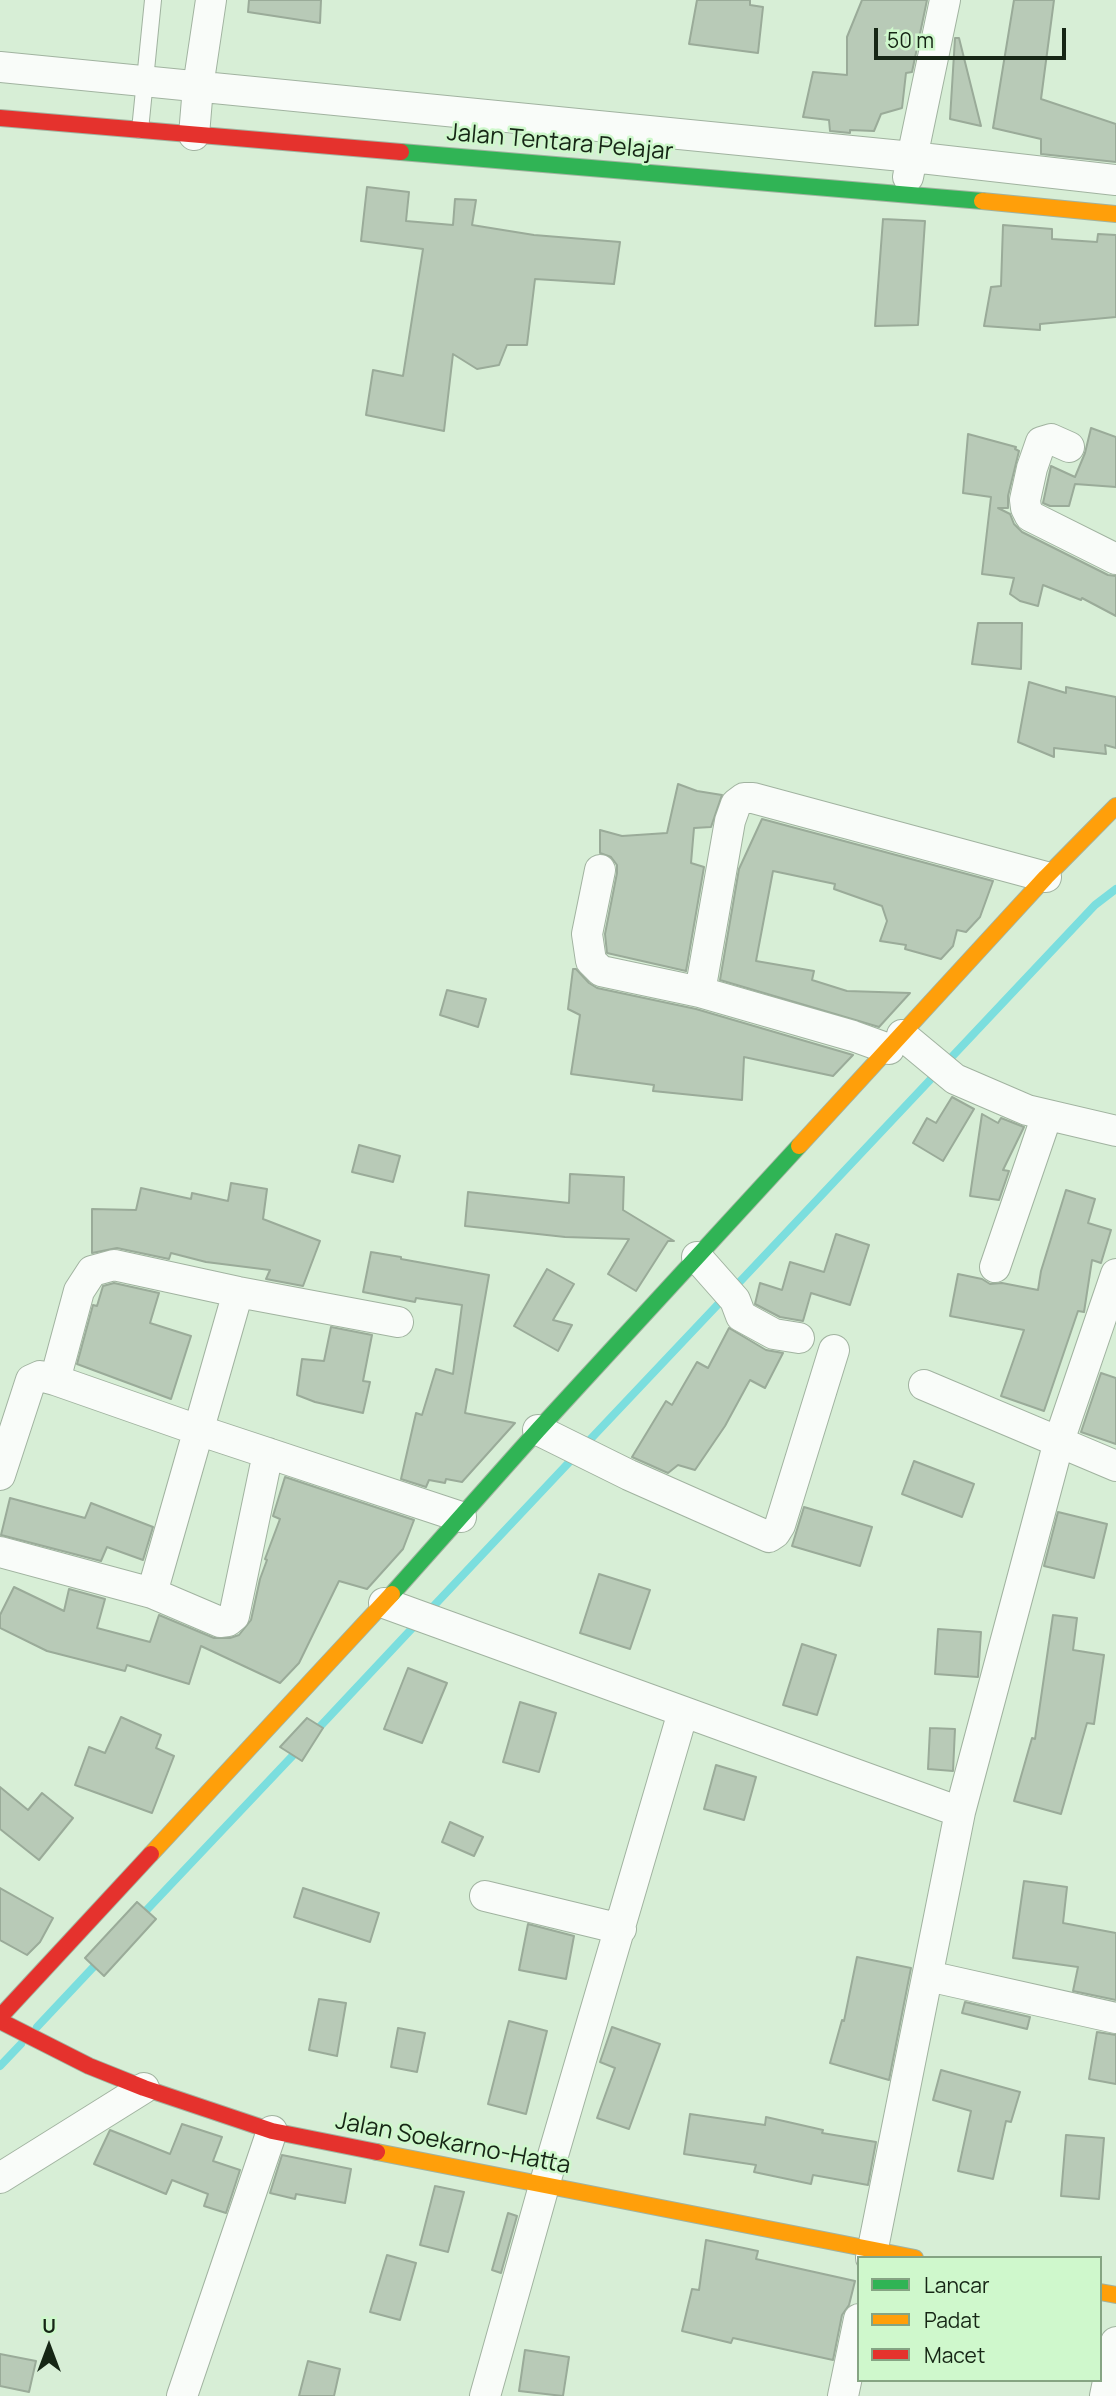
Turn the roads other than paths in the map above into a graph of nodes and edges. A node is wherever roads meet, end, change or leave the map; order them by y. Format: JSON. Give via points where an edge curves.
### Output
{"nodes":[{"id":1,"x":153,"y":0,"type":"edge"},
{"id":2,"x":211,"y":0,"type":"edge"},
{"id":3,"x":945,"y":0,"type":"edge"},
{"id":4,"x":0,"y":67,"type":"edge"},
{"id":5,"x":146,"y":82,"type":"junction"},
{"id":6,"x":198,"y":87,"type":"junction"},
{"id":7,"x":0,"y":118,"type":"edge"},
{"id":8,"x":140,"y":130,"type":"junction"},
{"id":9,"x":194,"y":135,"type":"junction"},
{"id":10,"x":912,"y":158,"type":"junction"},
{"id":11,"x":1116,"y":180,"type":"edge"},
{"id":12,"x":905,"y":194,"type":"junction"},
{"id":13,"x":1116,"y":214,"type":"edge"},
{"id":14,"x":1069,"y":447,"type":"dead end"},
{"id":15,"x":1116,"y":559,"type":"edge"},
{"id":16,"x":1116,"y":806,"type":"edge"},
{"id":17,"x":600,"y":870,"type":"dead end"},
{"id":18,"x":1046,"y":877,"type":"junction"},
{"id":19,"x":699,"y":992,"type":"junction"},
{"id":20,"x":895,"y":1042,"type":"junction"},
{"id":21,"x":1047,"y":1115,"type":"junction"},
{"id":22,"x":1116,"y":1131,"type":"edge"},
{"id":23,"x":705,"y":1266,"type":"junction"},
{"id":24,"x":995,"y":1267,"type":"dead end"},
{"id":25,"x":1116,"y":1274,"type":"edge"},
{"id":26,"x":238,"y":1292,"type":"junction"},
{"id":27,"x":398,"y":1322,"type":"dead end"},
{"id":28,"x":799,"y":1338,"type":"dead end"},
{"id":29,"x":834,"y":1350,"type":"dead end"},
{"id":30,"x":55,"y":1380,"type":"junction"},
{"id":31,"x":924,"y":1385,"type":"dead end"},
{"id":32,"x":198,"y":1430,"type":"junction"},
{"id":33,"x":538,"y":1430,"type":"junction"},
{"id":34,"x":1059,"y":1441,"type":"junction"},
{"id":35,"x":268,"y":1453,"type":"junction"},
{"id":36,"x":1116,"y":1466,"type":"edge"},
{"id":37,"x":0,"y":1475,"type":"edge"},
{"id":38,"x":461,"y":1517,"type":"junction"},
{"id":39,"x":0,"y":1552,"type":"edge"},
{"id":40,"x":152,"y":1593,"type":"junction"},
{"id":41,"x":384,"y":1603,"type":"junction"},
{"id":42,"x":683,"y":1712,"type":"junction"},
{"id":43,"x":960,"y":1812,"type":"junction"},
{"id":44,"x":485,"y":1896,"type":"dead end"},
{"id":45,"x":621,"y":1928,"type":"junction"},
{"id":46,"x":928,"y":1976,"type":"junction"},
{"id":47,"x":1116,"y":2018,"type":"edge"},
{"id":48,"x":0,"y":2019,"type":"edge"},
{"id":49,"x":144,"y":2088,"type":"junction"},
{"id":50,"x":272,"y":2131,"type":"junction"},
{"id":51,"x":0,"y":2178,"type":"edge"},
{"id":52,"x":544,"y":2186,"type":"junction"},
{"id":53,"x":872,"y":2254,"type":"edge"},
{"id":54,"x":894,"y":2256,"type":"edge"},
{"id":55,"x":857,"y":2329,"type":"edge"},
{"id":56,"x":1116,"y":2342,"type":"edge"},
{"id":57,"x":182,"y":2396,"type":"edge"},
{"id":58,"x":485,"y":2396,"type":"edge"},
{"id":59,"x":843,"y":2396,"type":"edge"},
{"id":60,"x":1105,"y":2396,"type":"edge"}],
"edges":[{"from":1,"to":5,"type":"lane"},
{"from":2,"to":6,"type":"street"},
{"from":3,"to":10,"type":"street"},
{"from":4,"to":5,"type":"street"},
{"from":5,"to":6,"type":"street"},
{"from":5,"to":8,"type":"lane"},
{"from":6,"to":9,"type":"street"},
{"from":6,"to":10,"type":"street"},
{"from":7,"to":8,"type":"main road","name":"Jalan Tentara Pelajar"},
{"from":8,"to":9,"type":"main road","name":"Jalan Tentara Pelajar"},
{"from":9,"to":12,"type":"main road","name":"Jalan Tentara Pelajar"},
{"from":10,"to":11,"type":"street"},
{"from":10,"to":12,"type":"street"},
{"from":12,"to":13,"type":"main road","name":"Jalan Tentara Pelajar"},
{"from":14,"to":15,"type":"street","via":[[1051,439],[1041,442],[1026,508],[1030,516]]},
{"from":16,"to":18,"type":"main road"},
{"from":17,"to":19,"type":"street","via":[[587,934],[591,961],[601,971]]},
{"from":18,"to":19,"type":"street","via":[[744,798],[736,804],[730,821]]},
{"from":18,"to":20,"type":"main road"},
{"from":19,"to":20,"type":"street","via":[[853,1036]]},
{"from":20,"to":21,"type":"street","via":[[930,1058],[955,1079]]},
{"from":20,"to":23,"type":"main road"},
{"from":21,"to":22,"type":"street"},
{"from":21,"to":24,"type":"street"},
{"from":23,"to":28,"type":"street","via":[[735,1300],[741,1316],[774,1334]]},
{"from":23,"to":33,"type":"main road"},
{"from":25,"to":34,"type":"street"},
{"from":26,"to":27,"type":"street"},
{"from":26,"to":30,"type":"street","via":[[114,1265],[92,1271],[79,1292]]},
{"from":26,"to":32,"type":"street"},
{"from":29,"to":33,"type":"street","via":[[780,1525],[769,1536]]},
{"from":30,"to":32,"type":"street"},
{"from":30,"to":37,"type":"street","via":[[40,1376],[31,1380]]},
{"from":31,"to":34,"type":"street"},
{"from":32,"to":35,"type":"street"},
{"from":32,"to":40,"type":"street"},
{"from":33,"to":38,"type":"main road"},
{"from":34,"to":36,"type":"street"},
{"from":34,"to":43,"type":"street"},
{"from":35,"to":38,"type":"street"},
{"from":35,"to":40,"type":"street","via":[[232,1619],[220,1622]]},
{"from":38,"to":41,"type":"main road"},
{"from":39,"to":40,"type":"street"},
{"from":41,"to":42,"type":"street"},
{"from":41,"to":48,"type":"main road"},
{"from":42,"to":43,"type":"street"},
{"from":42,"to":45,"type":"street"},
{"from":43,"to":46,"type":"street"},
{"from":44,"to":45,"type":"street"},
{"from":45,"to":52,"type":"street"},
{"from":46,"to":47,"type":"street"},
{"from":46,"to":53,"type":"street"},
{"from":48,"to":49,"type":"main road","name":"Jalan Soekarno-Hatta","via":[[89,2066]]},
{"from":49,"to":50,"type":"main road","name":"Jalan Soekarno-Hatta"},
{"from":49,"to":51,"type":"street"},
{"from":50,"to":52,"type":"main road","name":"Jalan Soekarno-Hatta"},
{"from":50,"to":57,"type":"street"},
{"from":52,"to":53,"type":"main road","name":"Jalan Soekarno-Hatta"},
{"from":52,"to":58,"type":"street"},
{"from":53,"to":54,"type":"main road","name":"Jalan Soekarno-Hatta"},
{"from":55,"to":59,"type":"street"},
{"from":56,"to":60,"type":"street"}]}
